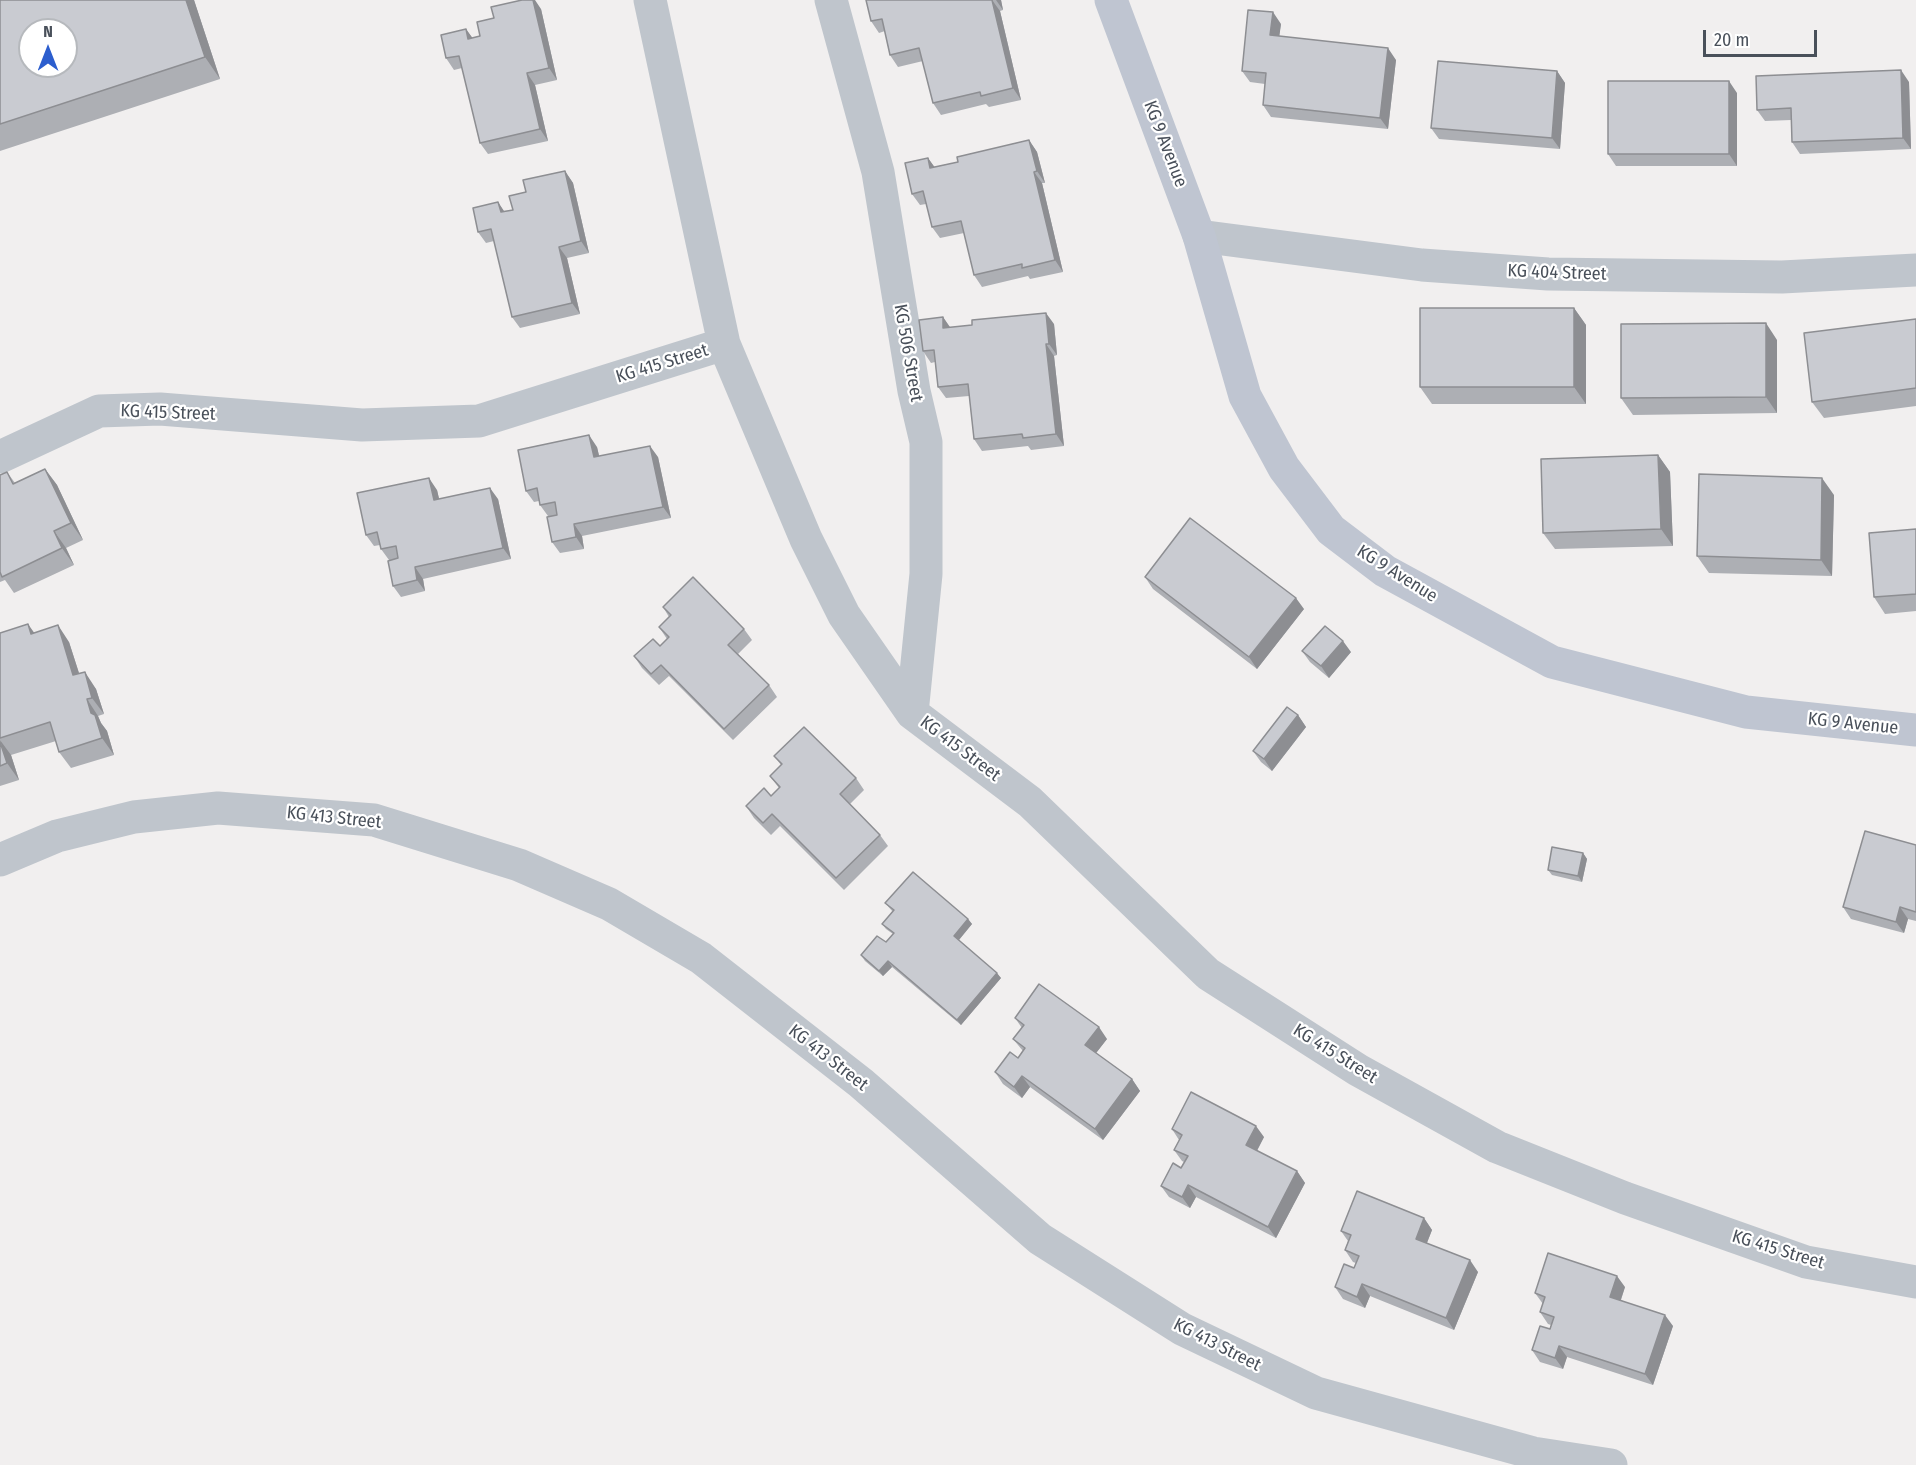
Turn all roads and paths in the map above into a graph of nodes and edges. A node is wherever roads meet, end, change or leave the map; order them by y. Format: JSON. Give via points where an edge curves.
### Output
{"nodes":[{"id":1,"x":650,"y":0,"type":"edge"},
{"id":2,"x":831,"y":0,"type":"edge"},
{"id":3,"x":1111,"y":0,"type":"edge"},
{"id":4,"x":1199,"y":236,"type":"junction"},
{"id":5,"x":1916,"y":270,"type":"edge"},
{"id":6,"x":724,"y":344,"type":"junction"},
{"id":7,"x":0,"y":457,"type":"edge"},
{"id":8,"x":912,"y":713,"type":"junction"},
{"id":9,"x":1916,"y":730,"type":"edge"},
{"id":10,"x":0,"y":860,"type":"edge"},
{"id":11,"x":1916,"y":1282,"type":"edge"},
{"id":12,"x":1611,"y":1465,"type":"edge"}],
"edges":[{"from":1,"to":6,"type":"street"},
{"from":2,"to":8,"type":"street","name":"KG 506 Street","via":[[878,172],[926,442],[926,574]]},
{"from":3,"to":4,"type":"main road","name":"KG 9 Avenue"},
{"from":4,"to":5,"type":"street","name":"KG 404 Street","via":[[1422,265],[1548,274],[1782,277]]},
{"from":4,"to":9,"type":"main road","name":"KG 9 Avenue","via":[[1245,396],[1284,468],[1331,530],[1385,571],[1552,662],[1746,712]]},
{"from":6,"to":7,"type":"street","name":"KG 415 Street","via":[[480,421],[362,425],[160,409],[99,411]]},
{"from":6,"to":8,"type":"street","name":"KG 415 Street","via":[[806,539],[844,615]]},
{"from":8,"to":11,"type":"street","name":"KG 415 Street","via":[[1030,802],[1208,974],[1358,1070],[1497,1147],[1625,1198],[1806,1262]]},
{"from":10,"to":12,"type":"street","name":"KG 413 Street","via":[[57,836],[134,817],[218,808],[374,820],[519,865],[609,904],[701,958],[861,1083],[1040,1239],[1182,1329],[1316,1394],[1533,1453]]}]}
